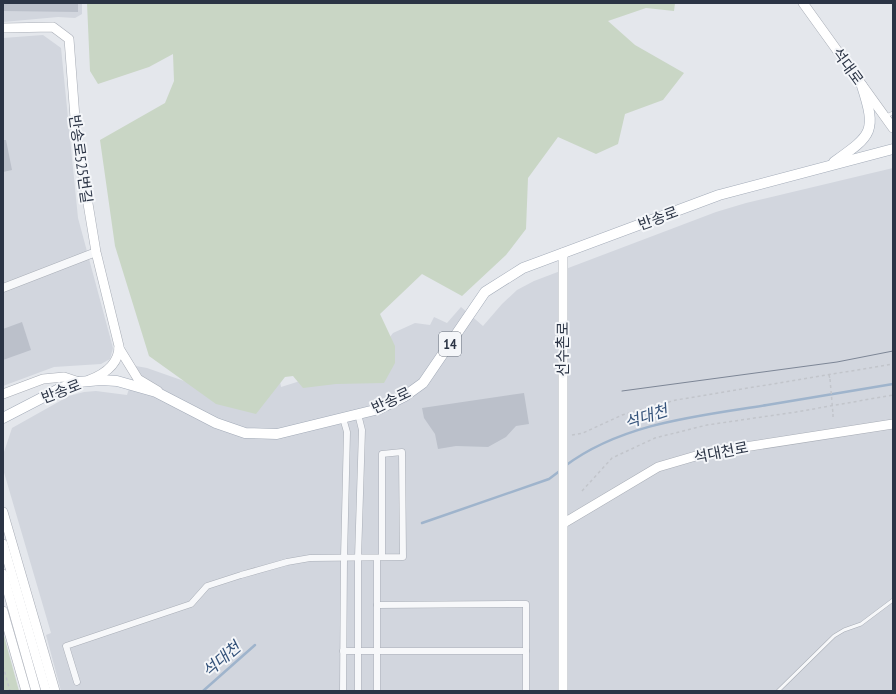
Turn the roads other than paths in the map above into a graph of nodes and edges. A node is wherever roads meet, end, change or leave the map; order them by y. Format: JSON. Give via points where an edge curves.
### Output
{"nodes":[{"id":1,"x":803,"y":3,"type":"edge"},
{"id":2,"x":3,"y":28,"type":"edge"},
{"id":3,"x":862,"y":86,"type":"junction"},
{"id":4,"x":889,"y":115,"type":"edge"},
{"id":5,"x":893,"y":128,"type":"edge"},
{"id":6,"x":893,"y":149,"type":"edge"},
{"id":7,"x":827,"y":167,"type":"junction"},
{"id":8,"x":96,"y":252,"type":"junction"},
{"id":9,"x":563,"y":253,"type":"junction"},
{"id":10,"x":3,"y":288,"type":"edge"},
{"id":11,"x":119,"y":346,"type":"junction"},
{"id":12,"x":82,"y":382,"type":"junction"},
{"id":13,"x":3,"y":394,"type":"edge"},
{"id":14,"x":165,"y":396,"type":"junction"},
{"id":15,"x":358,"y":414,"type":"junction"},
{"id":16,"x":6,"y":417,"type":"edge"},
{"id":17,"x":343,"y":418,"type":"junction"},
{"id":18,"x":893,"y":424,"type":"edge"},
{"id":19,"x":3,"y":426,"type":"edge"},
{"id":20,"x":3,"y":512,"type":"edge"},
{"id":21,"x":564,"y":523,"type":"junction"},
{"id":22,"x":3,"y":544,"type":"edge"},
{"id":23,"x":344,"y":558,"type":"junction"},
{"id":24,"x":358,"y":558,"type":"junction"},
{"id":25,"x":379,"y":558,"type":"junction"},
{"id":26,"x":3,"y":574,"type":"edge"},
{"id":27,"x":893,"y":600,"type":"edge"},
{"id":28,"x":377,"y":605,"type":"junction"},
{"id":29,"x":3,"y":611,"type":"edge"},
{"id":30,"x":343,"y":651,"type":"junction"},
{"id":31,"x":358,"y":651,"type":"junction"},
{"id":32,"x":377,"y":651,"type":"junction"},
{"id":33,"x":526,"y":651,"type":"junction"},
{"id":34,"x":77,"y":682,"type":"dead end"},
{"id":35,"x":26,"y":691,"type":"edge"},
{"id":36,"x":36,"y":691,"type":"edge"},
{"id":37,"x":46,"y":691,"type":"edge"},
{"id":38,"x":55,"y":691,"type":"edge"},
{"id":39,"x":343,"y":691,"type":"edge"},
{"id":40,"x":358,"y":691,"type":"edge"},
{"id":41,"x":377,"y":691,"type":"edge"},
{"id":42,"x":526,"y":691,"type":"edge"},
{"id":43,"x":563,"y":691,"type":"edge"},
{"id":44,"x":778,"y":691,"type":"edge"}],
"edges":[{"from":1,"to":3,"type":"main road","name":"석대로"},
{"from":2,"to":8,"type":"main road","name":"반송로525번길","via":[[53,27],[69,39],[76,131]]},
{"from":3,"to":4,"type":"main road","name":"석대로"},
{"from":3,"to":7,"type":"main road","via":[[870,113],[868,132],[859,144]]},
{"from":4,"to":5,"type":"main road","name":"석대로"},
{"from":6,"to":7,"type":"main road","name":"반송로","number":"14"},
{"from":7,"to":9,"type":"main road","name":"반송로","number":"14","via":[[719,195]]},
{"from":8,"to":10,"type":"street"},
{"from":8,"to":11,"type":"main road","name":"반송로525번길"},
{"from":9,"to":15,"type":"main road","name":"반송로","number":"14","via":[[523,268],[485,292],[423,383],[405,396],[379,409]]},
{"from":9,"to":21,"type":"main road","name":"선수촌로"},
{"from":11,"to":12,"type":"main road","via":[[119,355],[115,363],[103,373]]},
{"from":11,"to":14,"type":"main road","via":[[138,379]]},
{"from":12,"to":13,"type":"main road","via":[[64,377],[43,379]]},
{"from":12,"to":14,"type":"main road","name":"반송로","number":"14","via":[[117,381]]},
{"from":12,"to":16,"type":"main road","name":"반송로","number":"14","via":[[61,388]]},
{"from":14,"to":17,"type":"main road","name":"반송로","number":"14","via":[[216,423],[245,433],[277,434]]},
{"from":15,"to":17,"type":"main road","name":"반송로","number":"14"},
{"from":15,"to":24,"type":"street","via":[[362,430]]},
{"from":16,"to":19,"type":"main road"},
{"from":17,"to":23,"type":"street","via":[[347,432]]},
{"from":18,"to":21,"type":"main road","name":"석대천로","via":[[706,453],[658,467]]},
{"from":20,"to":38,"type":"main road"},
{"from":21,"to":43,"type":"main road"},
{"from":22,"to":37,"type":"main road"},
{"from":23,"to":24,"type":"street"},
{"from":23,"to":30,"type":"street"},
{"from":23,"to":34,"type":"street","via":[[310,558],[241,575],[207,586],[191,604],[66,646]]},
{"from":24,"to":25,"type":"street"},
{"from":24,"to":31,"type":"street"},
{"from":25,"to":25,"type":"street","via":[[382,454],[402,452],[403,557]]},
{"from":25,"to":28,"type":"street"},
{"from":26,"to":36,"type":"main road"},
{"from":27,"to":44,"type":"lane","via":[[861,624],[834,636]]},
{"from":28,"to":32,"type":"street"},
{"from":28,"to":33,"type":"street","via":[[526,604]]},
{"from":29,"to":35,"type":"main road"},
{"from":30,"to":31,"type":"street"},
{"from":30,"to":39,"type":"street"},
{"from":31,"to":32,"type":"street"},
{"from":31,"to":40,"type":"street"},
{"from":32,"to":33,"type":"street"},
{"from":32,"to":41,"type":"street"},
{"from":33,"to":42,"type":"street"}]}
